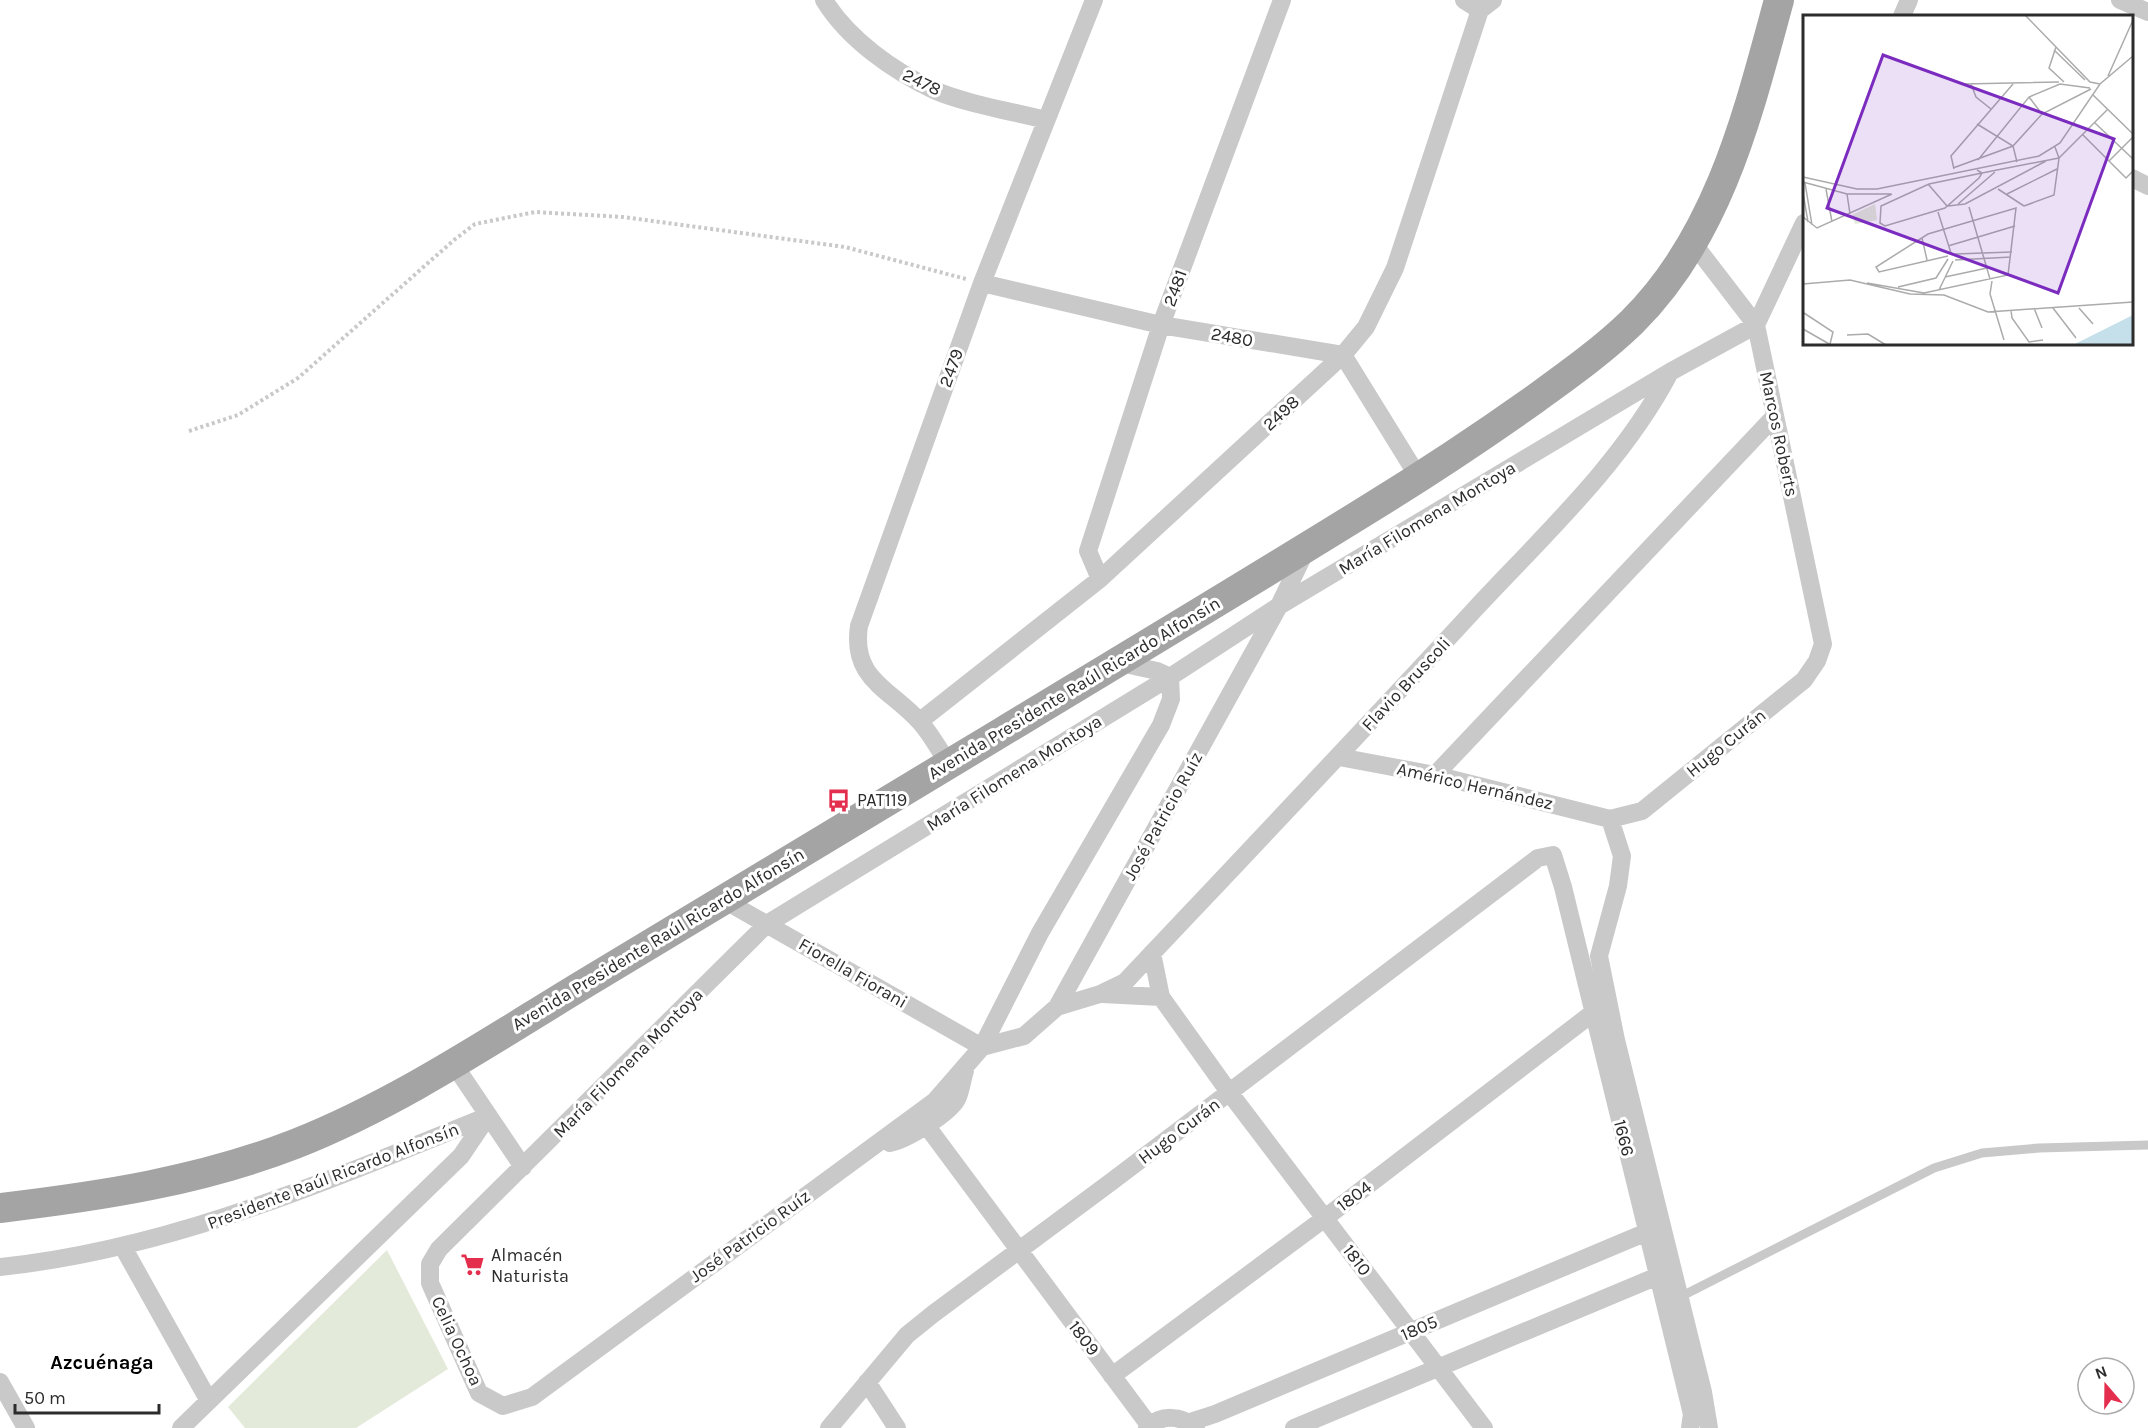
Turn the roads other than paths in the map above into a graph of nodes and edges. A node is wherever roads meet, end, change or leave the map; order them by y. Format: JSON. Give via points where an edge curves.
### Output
{"nodes":[{"id":1,"x":824,"y":0,"type":"edge"},
{"id":2,"x":1094,"y":0,"type":"edge"},
{"id":3,"x":1282,"y":0,"type":"edge"},
{"id":4,"x":1464,"y":0,"type":"edge"},
{"id":5,"x":1779,"y":0,"type":"edge"},
{"id":6,"x":1909,"y":0,"type":"edge"},
{"id":7,"x":2120,"y":0,"type":"edge"},
{"id":8,"x":1487,"y":5,"type":"edge"},
{"id":9,"x":2148,"y":12,"type":"edge"},
{"id":10,"x":1902,"y":15,"type":"edge"},
{"id":11,"x":1046,"y":120,"type":"junction"},
{"id":12,"x":2133,"y":178,"type":"edge"},
{"id":13,"x":2148,"y":186,"type":"edge"},
{"id":14,"x":1803,"y":225,"type":"edge"},
{"id":15,"x":1694,"y":243,"type":"junction"},
{"id":16,"x":982,"y":283,"type":"junction"},
{"id":17,"x":1161,"y":325,"type":"junction"},
{"id":18,"x":1756,"y":325,"type":"junction"},
{"id":19,"x":1343,"y":356,"type":"junction"},
{"id":20,"x":1670,"y":372,"type":"junction"},
{"id":21,"x":1775,"y":416,"type":"junction"},
{"id":22,"x":1419,"y":478,"type":"junction"},
{"id":23,"x":1307,"y":547,"type":"junction"},
{"id":24,"x":1100,"y":579,"type":"junction"},
{"id":25,"x":1279,"y":606,"type":"junction"},
{"id":26,"x":1823,"y":644,"type":"joint"},
{"id":27,"x":1116,"y":662,"type":"junction"},
{"id":28,"x":1170,"y":677,"type":"junction"},
{"id":29,"x":920,"y":721,"type":"junction"},
{"id":30,"x":1339,"y":757,"type":"junction"},
{"id":31,"x":949,"y":764,"type":"junction"},
{"id":32,"x":1435,"y":775,"type":"junction"},
{"id":33,"x":1610,"y":819,"type":"junction"},
{"id":34,"x":1547,"y":854,"type":"joint"},
{"id":35,"x":724,"y":900,"type":"junction"},
{"id":36,"x":767,"y":924,"type":"junction"},
{"id":37,"x":1152,"y":953,"type":"junction"},
{"id":38,"x":1101,"y":994,"type":"junction"},
{"id":39,"x":1161,"y":997,"type":"junction"},
{"id":40,"x":1057,"y":1007,"type":"junction"},
{"id":41,"x":1594,"y":1012,"type":"junction"},
{"id":42,"x":982,"y":1047,"type":"junction"},
{"id":43,"x":453,"y":1063,"type":"junction"},
{"id":44,"x":965,"y":1068,"type":"junction"},
{"id":45,"x":1229,"y":1092,"type":"junction"},
{"id":46,"x":488,"y":1116,"type":"junction"},
{"id":47,"x":926,"y":1125,"type":"junction"},
{"id":48,"x":2148,"y":1145,"type":"edge"},
{"id":49,"x":873,"y":1146,"type":"junction"},
{"id":50,"x":523,"y":1167,"type":"junction"},
{"id":51,"x":0,"y":1208,"type":"edge"},
{"id":52,"x":1325,"y":1218,"type":"junction"},
{"id":53,"x":1647,"y":1232,"type":"junction"},
{"id":54,"x":123,"y":1247,"type":"junction"},
{"id":55,"x":1019,"y":1250,"type":"junction"},
{"id":56,"x":430,"y":1264,"type":"joint"},
{"id":57,"x":0,"y":1267,"type":"edge"},
{"id":58,"x":1658,"y":1276,"type":"junction"},
{"id":59,"x":1680,"y":1296,"type":"junction"},
{"id":60,"x":1411,"y":1331,"type":"junction"},
{"id":61,"x":1438,"y":1368,"type":"junction"},
{"id":62,"x":1112,"y":1376,"type":"junction"},
{"id":63,"x":0,"y":1382,"type":"edge"},
{"id":64,"x":867,"y":1382,"type":"junction"},
{"id":65,"x":209,"y":1401,"type":"junction"},
{"id":66,"x":503,"y":1406,"type":"joint"},
{"id":67,"x":1193,"y":1425,"type":"edge"},
{"id":68,"x":1148,"y":1427,"type":"edge"},
{"id":69,"x":26,"y":1428,"type":"edge"},
{"id":70,"x":181,"y":1428,"type":"edge"},
{"id":71,"x":829,"y":1428,"type":"edge"},
{"id":72,"x":897,"y":1428,"type":"edge"},
{"id":73,"x":1294,"y":1428,"type":"edge"},
{"id":74,"x":1484,"y":1428,"type":"edge"},
{"id":75,"x":1690,"y":1428,"type":"edge"},
{"id":76,"x":1708,"y":1428,"type":"edge"}],
"edges":[{"from":1,"to":11,"type":"street","name":"2478","via":[[850,33],[905,74],[936,91]]},
{"from":2,"to":11,"type":"street","name":"2479"},
{"from":3,"to":17,"type":"street","name":"2481"},
{"from":4,"to":8,"type":"street"},
{"from":5,"to":15,"type":"main road","name":"Avenida Presidente Raúl Ricardo Alfonsín","via":[[1720,190]]},
{"from":6,"to":10,"type":"street"},
{"from":7,"to":9,"type":"street"},
{"from":8,"to":19,"type":"street","name":"2498","via":[[1395,268],[1366,327]]},
{"from":11,"to":16,"type":"street","name":"2479"},
{"from":12,"to":13,"type":"street"},
{"from":14,"to":18,"type":"street"},
{"from":15,"to":18,"type":"street","name":"Marcos Roberts"},
{"from":15,"to":22,"type":"main road","name":"Avenida Presidente Raúl Ricardo Alfonsín","via":[[1632,322],[1586,362]]},
{"from":16,"to":17,"type":"street","name":"2480"},
{"from":16,"to":29,"type":"street","name":"2479","via":[[859,627],[856,645],[872,680]]},
{"from":17,"to":19,"type":"street","name":"2480"},
{"from":17,"to":24,"type":"street","name":"2481","via":[[1088,551]]},
{"from":18,"to":20,"type":"street","name":"María Filomena Montoya"},
{"from":18,"to":21,"type":"street","name":"Marcos Roberts"},
{"from":19,"to":22,"type":"street"},
{"from":19,"to":24,"type":"street","name":"2498"},
{"from":20,"to":25,"type":"street","name":"María Filomena Montoya"},
{"from":20,"to":30,"type":"street","name":"Flavio Bruscoli","via":[[1621,449]]},
{"from":21,"to":26,"type":"street","name":"Marcos Roberts"},
{"from":21,"to":32,"type":"street"},
{"from":22,"to":23,"type":"main road","name":"Avenida Presidente Raúl Ricardo Alfonsín"},
{"from":23,"to":25,"type":"street","name":"José Patricio Ruíz"},
{"from":23,"to":27,"type":"main road","name":"Avenida Presidente Raúl Ricardo Alfonsín"},
{"from":24,"to":29,"type":"street","name":"2498"},
{"from":25,"to":28,"type":"street","name":"María Filomena Montoya"},
{"from":25,"to":40,"type":"street","name":"José Patricio Ruíz"},
{"from":26,"to":33,"type":"street","name":"Hugo Curán","via":[[1804,680],[1642,811]]},
{"from":27,"to":28,"type":"street"},
{"from":27,"to":31,"type":"main road","name":"Avenida Presidente Raúl Ricardo Alfonsín"},
{"from":28,"to":36,"type":"street","name":"María Filomena Montoya"},
{"from":28,"to":42,"type":"street","name":"José Patricio Ruíz","via":[[1171,699],[1161,725],[1040,933]]},
{"from":29,"to":31,"type":"street","name":"2479"},
{"from":30,"to":32,"type":"street","name":"Américo Hernández"},
{"from":30,"to":37,"type":"street","name":"Flavio Bruscoli"},
{"from":31,"to":35,"type":"main road","name":"Avenida Presidente Raúl Ricardo Alfonsín"},
{"from":32,"to":33,"type":"street","name":"Américo Hernández"},
{"from":33,"to":59,"type":"street","via":[[1622,856],[1599,956]]},
{"from":34,"to":41,"type":"street","name":"1666","via":[[1557,861]]},
{"from":34,"to":45,"type":"street","name":"Hugo Curán"},
{"from":35,"to":36,"type":"street","name":"Fiorella Fiorani"},
{"from":35,"to":43,"type":"main road","name":"Avenida Presidente Raúl Ricardo Alfonsín"},
{"from":36,"to":42,"type":"street","name":"Fiorella Fiorani"},
{"from":36,"to":50,"type":"street","name":"María Filomena Montoya"},
{"from":37,"to":38,"type":"street","name":"Flavio Bruscoli","via":[[1125,982]]},
{"from":37,"to":39,"type":"street"},
{"from":38,"to":39,"type":"street"},
{"from":38,"to":40,"type":"street"},
{"from":39,"to":45,"type":"street","name":"1810"},
{"from":40,"to":42,"type":"street","name":"José Patricio Ruíz","via":[[1024,1036]]},
{"from":41,"to":52,"type":"street","name":"1804"},
{"from":41,"to":53,"type":"street","name":"1666"},
{"from":42,"to":44,"type":"street","name":"José Patricio Ruíz"},
{"from":43,"to":46,"type":"street"},
{"from":43,"to":51,"type":"main road","name":"Avenida Presidente Raúl Ricardo Alfonsín","via":[[355,1118],[244,1163],[192,1178],[84,1198]]},
{"from":44,"to":47,"type":"street","via":[[957,1100]]},
{"from":44,"to":49,"type":"street","name":"José Patricio Ruíz","via":[[935,1101]]},
{"from":45,"to":52,"type":"street","name":"1810"},
{"from":45,"to":55,"type":"street","name":"Hugo Curán"},
{"from":46,"to":50,"type":"street"},
{"from":46,"to":54,"type":"street","name":"Presidente Raúl Ricardo Alfonsín","via":[[302,1191],[201,1226]]},
{"from":46,"to":65,"type":"street","via":[[461,1156]]},
{"from":47,"to":49,"type":"street","via":[[898,1141]]},
{"from":47,"to":55,"type":"street","name":"1809"},
{"from":48,"to":59,"type":"lane","via":[[1982,1153],[1943,1165]]},
{"from":49,"to":66,"type":"street","name":"José Patricio Ruíz","via":[[532,1397]]},
{"from":50,"to":56,"type":"street","name":"María Filomena Montoya","via":[[438,1249]]},
{"from":52,"to":60,"type":"street","name":"1810"},
{"from":52,"to":62,"type":"street","name":"1804"},
{"from":53,"to":58,"type":"street","name":"1666"},
{"from":53,"to":60,"type":"street","name":"1805"},
{"from":54,"to":57,"type":"street","name":"Presidente Raúl Ricardo Alfonsín"},
{"from":54,"to":65,"type":"street"},
{"from":55,"to":62,"type":"street","name":"1809"},
{"from":55,"to":64,"type":"street","name":"Hugo Curán","via":[[907,1335]]},
{"from":56,"to":66,"type":"street","name":"Celia Ochoa","via":[[430,1283],[479,1393]]},
{"from":58,"to":61,"type":"street"},
{"from":58,"to":75,"type":"street","name":"1666","via":[[1692,1414]]},
{"from":59,"to":76,"type":"street"},
{"from":60,"to":61,"type":"street","name":"1810"},
{"from":60,"to":67,"type":"street","name":"1805"},
{"from":61,"to":73,"type":"street"},
{"from":61,"to":74,"type":"street","name":"1810"},
{"from":62,"to":68,"type":"street","name":"1809"},
{"from":63,"to":69,"type":"street"},
{"from":64,"to":71,"type":"street","name":"Hugo Curán"},
{"from":64,"to":72,"type":"street"},
{"from":65,"to":70,"type":"street"},
{"from":67,"to":68,"type":"street","via":[[1178,1418],[1164,1418]]}]}
